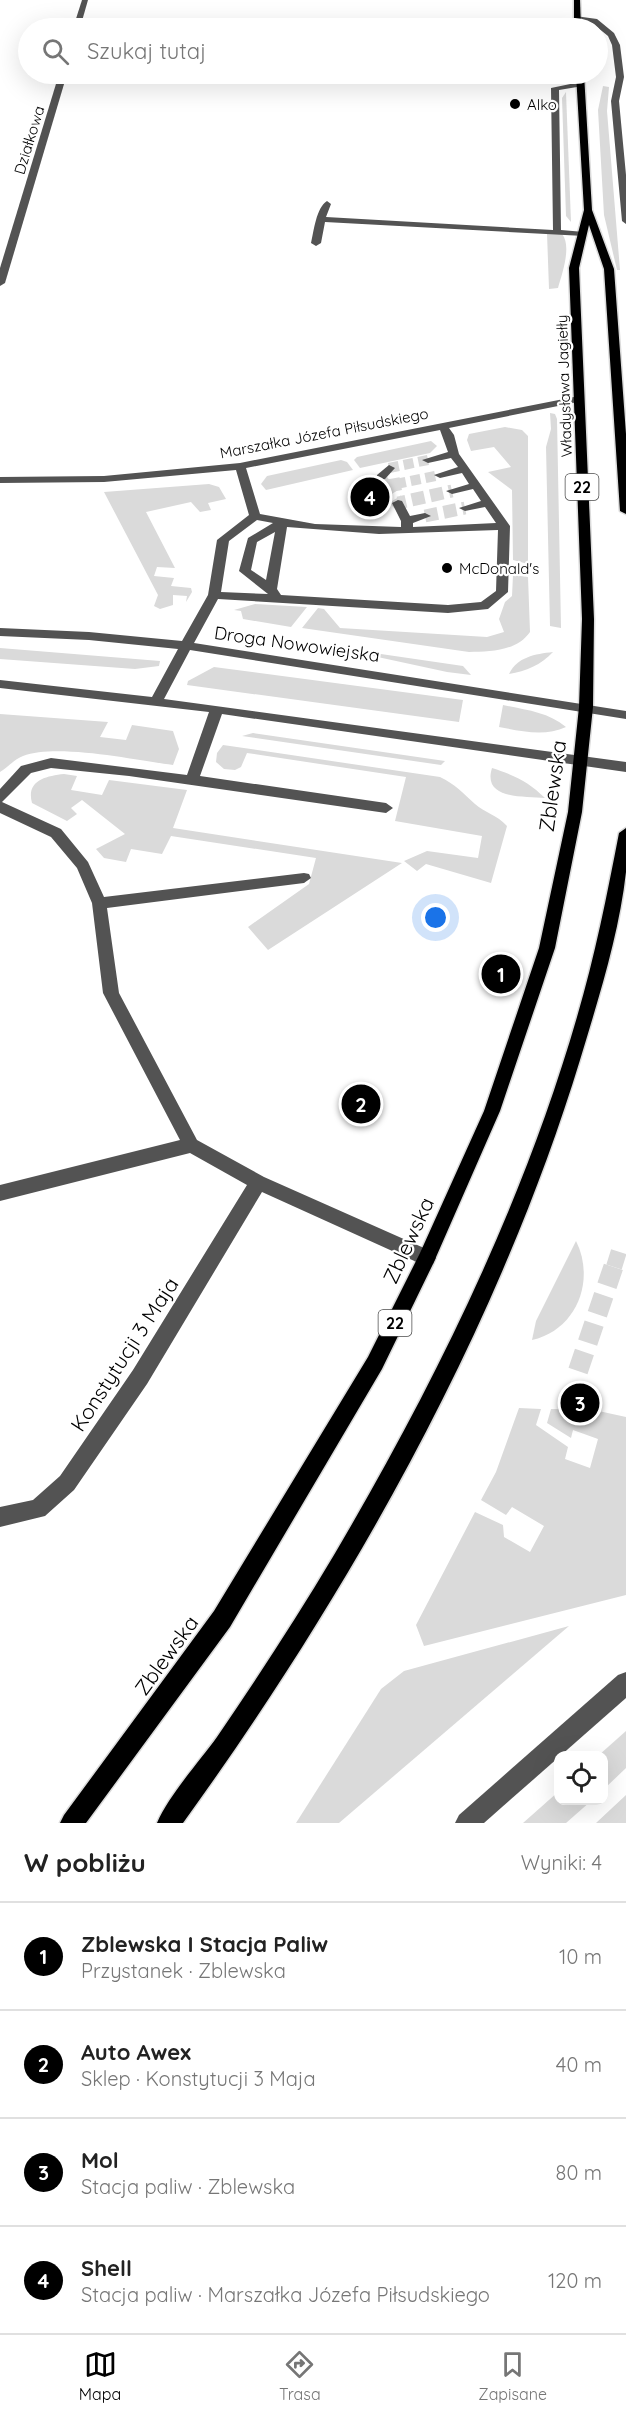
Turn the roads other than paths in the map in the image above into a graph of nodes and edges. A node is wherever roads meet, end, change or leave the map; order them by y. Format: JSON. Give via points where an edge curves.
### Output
{"nodes":[{"id":1,"x":85,"y":0,"type":"edge"},
{"id":2,"x":577,"y":0,"type":"edge"},
{"id":3,"x":79,"y":18,"type":"edge"},
{"id":4,"x":578,"y":18,"type":"edge"},
{"id":5,"x":608,"y":32,"type":"edge"},
{"id":6,"x":60,"y":84,"type":"edge"},
{"id":7,"x":580,"y":84,"type":"joint"},
{"id":8,"x":624,"y":174,"type":"edge"},
{"id":9,"x":327,"y":204,"type":"dead end"},
{"id":10,"x":588,"y":210,"type":"junction"},
{"id":11,"x":321,"y":219,"type":"junction"},
{"id":12,"x":626,"y":221,"type":"edge"},
{"id":13,"x":557,"y":231,"type":"junction"},
{"id":14,"x":581,"y":234,"type":"junction"},
{"id":15,"x":315,"y":243,"type":"dead end"},
{"id":16,"x":0,"y":283,"type":"edge"},
{"id":17,"x":579,"y":399,"type":"junction"},
{"id":18,"x":441,"y":425,"type":"junction"},
{"id":19,"x":454,"y":454,"type":"junction"},
{"id":20,"x":428,"y":460,"type":"tunnel mouth"},
{"id":21,"x":240,"y":466,"type":"junction"},
{"id":22,"x":465,"y":469,"type":"junction"},
{"id":23,"x":440,"y":475,"type":"tunnel mouth"},
{"id":24,"x":0,"y":480,"type":"edge"},
{"id":25,"x":477,"y":485,"type":"junction"},
{"id":26,"x":452,"y":491,"type":"tunnel mouth"},
{"id":27,"x":398,"y":503,"type":"dead end"},
{"id":28,"x":489,"y":503,"type":"junction"},
{"id":29,"x":465,"y":508,"type":"tunnel mouth"},
{"id":30,"x":626,"y":512,"type":"edge"},
{"id":31,"x":255,"y":516,"type":"junction"},
{"id":32,"x":425,"y":516,"type":"tunnel mouth"},
{"id":33,"x":282,"y":523,"type":"junction"},
{"id":34,"x":407,"y":526,"type":"junction"},
{"id":35,"x":504,"y":526,"type":"junction"},
{"id":36,"x":274,"y":594,"type":"junction"},
{"id":37,"x":214,"y":595,"type":"junction"},
{"id":38,"x":0,"y":632,"type":"edge"},
{"id":39,"x":188,"y":646,"type":"junction"},
{"id":40,"x":0,"y":684,"type":"edge"},
{"id":41,"x":156,"y":701,"type":"junction"},
{"id":42,"x":586,"y":707,"type":"junction"},
{"id":43,"x":218,"y":709,"type":"junction"},
{"id":44,"x":626,"y":715,"type":"edge"},
{"id":45,"x":581,"y":761,"type":"junction"},
{"id":46,"x":626,"y":767,"type":"edge"},
{"id":47,"x":192,"y":780,"type":"junction"},
{"id":48,"x":0,"y":798,"type":"edge"},
{"id":49,"x":0,"y":807,"type":"edge"},
{"id":50,"x":386,"y":808,"type":"dead end"},
{"id":51,"x":626,"y":833,"type":"edge"},
{"id":52,"x":304,"y":878,"type":"dead end"},
{"id":53,"x":99,"y":903,"type":"junction"},
{"id":54,"x":191,"y":1145,"type":"junction"},
{"id":55,"x":258,"y":1182,"type":"junction"},
{"id":56,"x":0,"y":1193,"type":"edge"},
{"id":57,"x":427,"y":1258,"type":"junction"},
{"id":58,"x":0,"y":1518,"type":"edge"},
{"id":59,"x":626,"y":1683,"type":"edge"},
{"id":60,"x":72,"y":1823,"type":"edge"},
{"id":61,"x":169,"y":1823,"type":"edge"},
{"id":62,"x":467,"y":1823,"type":"edge"}],
"edges":[{"from":1,"to":3,"type":"street"},
{"from":2,"to":4,"type":"main road"},
{"from":5,"to":8,"type":"street","via":[[616,45],[620,77],[615,101]]},
{"from":6,"to":16,"type":"street","name":"Działkowa"},
{"from":7,"to":10,"type":"main road","name":"Władysława Jagiełły","number":"22"},
{"from":7,"to":13,"type":"street","via":[[555,88]]},
{"from":8,"to":12,"type":"street"},
{"from":9,"to":11,"type":"street"},
{"from":10,"to":14,"type":"main road","name":"Władysława Jagiełły","number":"22"},
{"from":10,"to":30,"type":"main road","name":"Władysława Jagiełły","number":"22","via":[[609,269]]},
{"from":11,"to":13,"type":"street"},
{"from":11,"to":15,"type":"street"},
{"from":13,"to":14,"type":"street"},
{"from":14,"to":17,"type":"main road","name":"Władysława Jagiełły","number":"22","via":[[574,268]]},
{"from":17,"to":18,"type":"street","name":"Marszałka Józefa Piłsudskiego"},
{"from":17,"to":42,"type":"main road","name":"Władysława Jagiełły","number":"22","via":[[588,619]]},
{"from":18,"to":19,"type":"street","via":[[449,435]]},
{"from":18,"to":21,"type":"street","name":"Marszałka Józefa Piłsudskiego"},
{"from":19,"to":20,"type":"street"},
{"from":19,"to":22,"type":"street"},
{"from":21,"to":24,"type":"street","name":"Marszałka Józefa Piłsudskiego","via":[[104,479]]},
{"from":21,"to":31,"type":"street"},
{"from":22,"to":23,"type":"street"},
{"from":22,"to":25,"type":"street"},
{"from":25,"to":26,"type":"street"},
{"from":25,"to":28,"type":"street"},
{"from":27,"to":34,"type":"street"},
{"from":28,"to":29,"type":"street"},
{"from":28,"to":35,"type":"street"},
{"from":31,"to":33,"type":"street"},
{"from":31,"to":37,"type":"street","via":[[223,540]]},
{"from":32,"to":34,"type":"street"},
{"from":33,"to":34,"type":"street"},
{"from":33,"to":36,"type":"street"},
{"from":33,"to":36,"type":"street","via":[[252,540],[246,571]]},
{"from":34,"to":35,"type":"street"},
{"from":35,"to":36,"type":"street","via":[[502,592],[484,606],[448,609]]},
{"from":36,"to":37,"type":"street"},
{"from":37,"to":39,"type":"street"},
{"from":38,"to":39,"type":"street","name":"Droga Nowowiejska"},
{"from":39,"to":41,"type":"street"},
{"from":39,"to":42,"type":"street","name":"Droga Nowowiejska"},
{"from":40,"to":41,"type":"street"},
{"from":41,"to":43,"type":"street"},
{"from":42,"to":44,"type":"street","name":"Droga Nowowiejska"},
{"from":42,"to":45,"type":"main road","name":"Zblewska","number":"22"},
{"from":43,"to":45,"type":"street"},
{"from":43,"to":47,"type":"street"},
{"from":45,"to":46,"type":"street"},
{"from":45,"to":57,"type":"main road","name":"Zblewska","number":"22","via":[[575,812],[547,948],[492,1111]]},
{"from":47,"to":48,"type":"street","via":[[51,763],[26,769]]},
{"from":47,"to":50,"type":"street"},
{"from":49,"to":53,"type":"street","via":[[56,833],[83,866]]},
{"from":51,"to":61,"type":"main road","via":[[588,1013],[502,1256],[414,1435],[303,1628]]},
{"from":52,"to":53,"type":"street"},
{"from":53,"to":54,"type":"street","via":[[111,993]]},
{"from":54,"to":55,"type":"street"},
{"from":54,"to":56,"type":"street"},
{"from":55,"to":57,"type":"street"},
{"from":55,"to":58,"type":"street","name":"Konstytucji 3 Maja","via":[[140,1377],[67,1483],[38,1509]]},
{"from":57,"to":60,"type":"main road","name":"Zblewska","number":"22","via":[[370,1373],[222,1619]]},
{"from":59,"to":62,"type":"street"}]}
